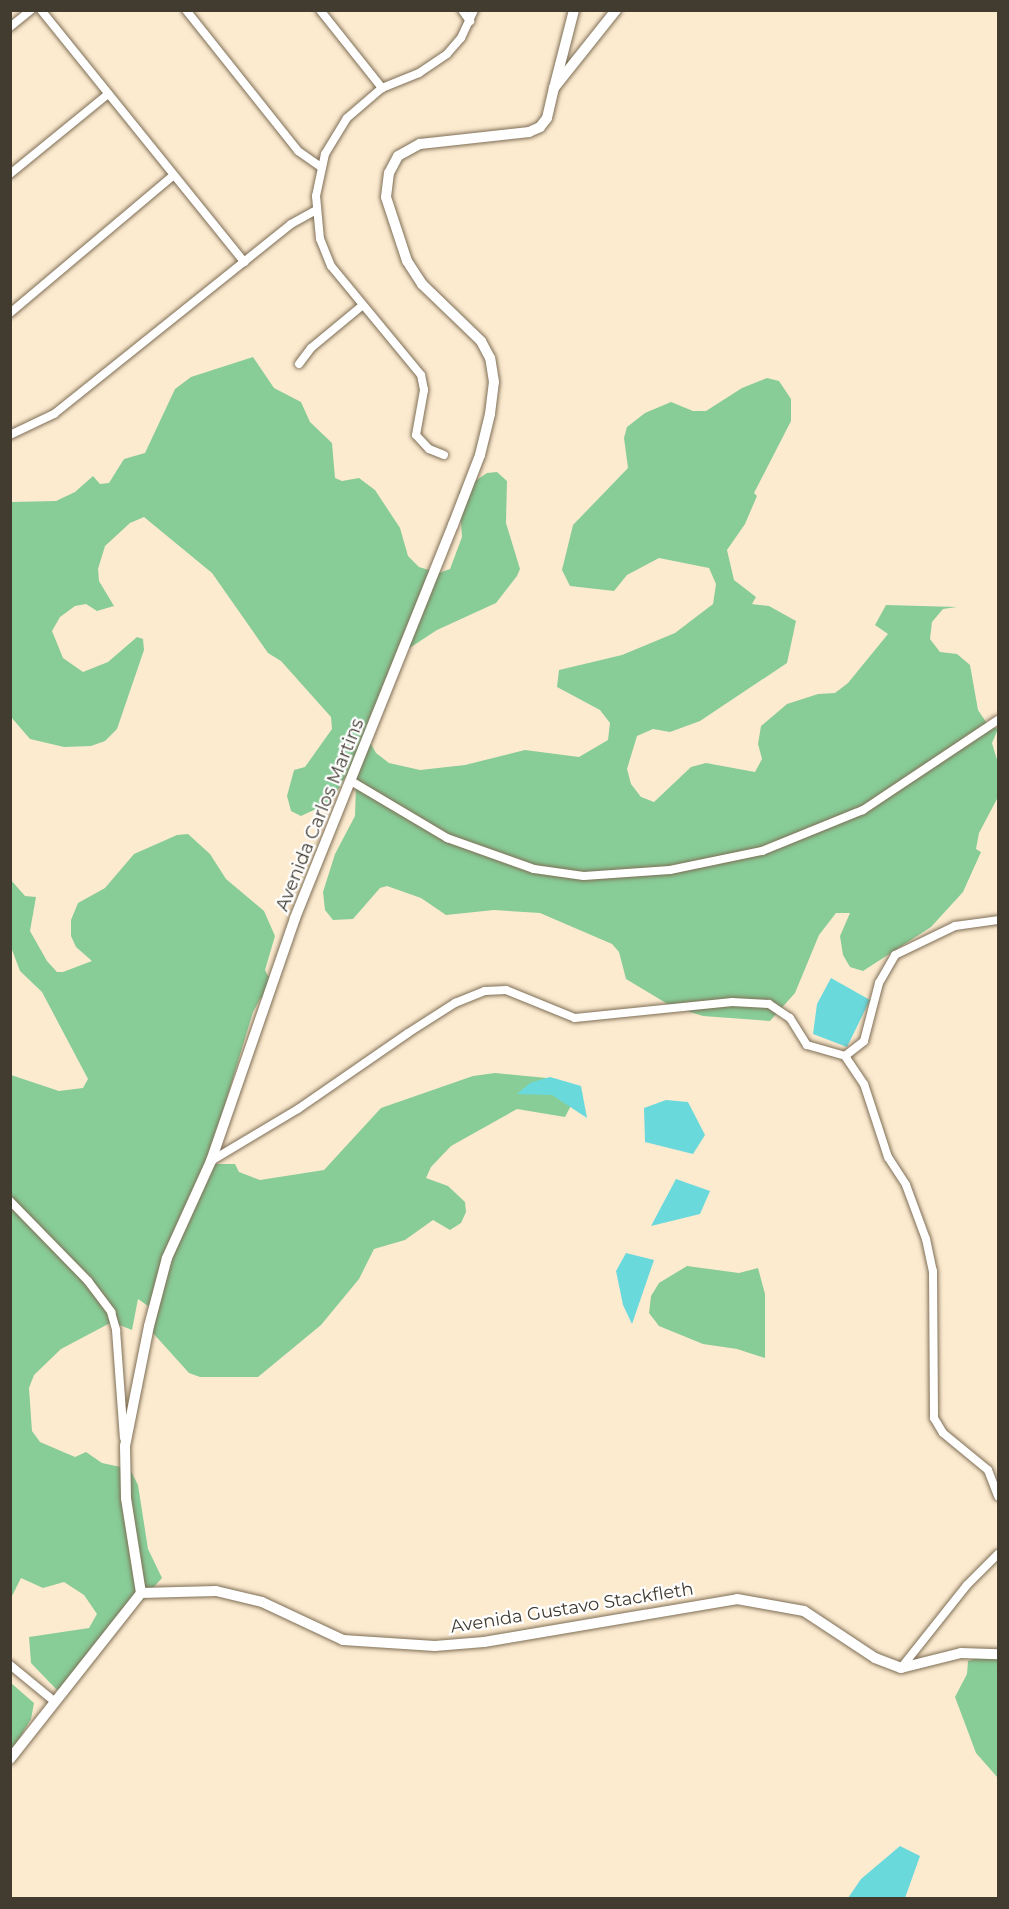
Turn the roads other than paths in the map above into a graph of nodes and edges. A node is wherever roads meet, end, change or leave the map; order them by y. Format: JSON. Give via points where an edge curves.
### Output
{"nodes":[{"id":1,"x":31,"y":10,"type":"edge"},
{"id":2,"x":41,"y":10,"type":"edge"},
{"id":3,"x":186,"y":10,"type":"edge"},
{"id":4,"x":320,"y":10,"type":"edge"},
{"id":5,"x":462,"y":10,"type":"edge"},
{"id":6,"x":474,"y":10,"type":"edge"},
{"id":7,"x":574,"y":10,"type":"edge"},
{"id":8,"x":616,"y":10,"type":"edge"},
{"id":9,"x":470,"y":21,"type":"junction"},
{"id":10,"x":10,"y":27,"type":"edge"},
{"id":11,"x":382,"y":88,"type":"junction"},
{"id":12,"x":554,"y":88,"type":"junction"},
{"id":13,"x":108,"y":94,"type":"junction"},
{"id":14,"x":321,"y":168,"type":"junction"},
{"id":15,"x":10,"y":174,"type":"edge"},
{"id":16,"x":174,"y":175,"type":"junction"},
{"id":17,"x":316,"y":210,"type":"junction"},
{"id":18,"x":244,"y":262,"type":"junction"},
{"id":19,"x":363,"y":305,"type":"junction"},
{"id":20,"x":10,"y":313,"type":"edge"},
{"id":21,"x":299,"y":364,"type":"dead end"},
{"id":22,"x":10,"y":435,"type":"edge"},
{"id":23,"x":444,"y":455,"type":"dead end"},
{"id":24,"x":999,"y":720,"type":"edge"},
{"id":25,"x":351,"y":781,"type":"junction"},
{"id":26,"x":999,"y":920,"type":"edge"},
{"id":27,"x":845,"y":1056,"type":"junction"},
{"id":28,"x":211,"y":1161,"type":"junction"},
{"id":29,"x":10,"y":1202,"type":"edge"},
{"id":30,"x":125,"y":1446,"type":"junction"},
{"id":31,"x":999,"y":1496,"type":"edge"},
{"id":32,"x":999,"y":1554,"type":"edge"},
{"id":33,"x":141,"y":1593,"type":"junction"},
{"id":34,"x":999,"y":1654,"type":"edge"},
{"id":35,"x":10,"y":1665,"type":"edge"},
{"id":36,"x":901,"y":1668,"type":"junction"},
{"id":37,"x":54,"y":1701,"type":"junction"},
{"id":38,"x":10,"y":1759,"type":"edge"}],
"edges":[{"from":1,"to":10,"type":"street"},
{"from":2,"to":13,"type":"street"},
{"from":3,"to":14,"type":"street","via":[[298,151]]},
{"from":4,"to":11,"type":"street"},
{"from":5,"to":9,"type":"street"},
{"from":6,"to":9,"type":"street"},
{"from":7,"to":12,"type":"street"},
{"from":8,"to":12,"type":"street","name":"Avenida Carlos Martins"},
{"from":9,"to":11,"type":"street","via":[[438,62]]},
{"from":11,"to":14,"type":"street","via":[[357,107],[339,129]]},
{"from":12,"to":25,"type":"street","name":"Avenida Carlos Martins","via":[[547,118],[540,127],[529,132],[420,144],[398,156],[389,173],[386,197],[407,261],[422,284],[481,341],[490,358],[494,382],[480,455]]},
{"from":13,"to":15,"type":"street"},
{"from":13,"to":16,"type":"street"},
{"from":14,"to":17,"type":"street"},
{"from":16,"to":18,"type":"street"},
{"from":16,"to":20,"type":"street"},
{"from":17,"to":18,"type":"street","via":[[291,224]]},
{"from":17,"to":19,"type":"street","via":[[320,239],[331,266]]},
{"from":18,"to":22,"type":"street","via":[[54,414]]},
{"from":19,"to":21,"type":"street","via":[[311,348]]},
{"from":19,"to":23,"type":"street","via":[[421,375],[424,390],[416,435],[429,449]]},
{"from":24,"to":25,"type":"street","via":[[863,810],[762,852],[670,870],[584,876],[534,869],[447,838]]},
{"from":25,"to":28,"type":"street","name":"Avenida Carlos Martins","via":[[266,996]]},
{"from":26,"to":27,"type":"street","via":[[956,926],[895,955],[879,983],[864,1041]]},
{"from":27,"to":28,"type":"street","via":[[807,1045],[790,1018],[769,1004],[732,1002],[575,1018],[506,990],[485,991],[455,1003],[298,1109]]},
{"from":27,"to":31,"type":"street","via":[[864,1084],[888,1156],[906,1185],[926,1239],[933,1271],[934,1418],[943,1433],[988,1470]]},
{"from":28,"to":30,"type":"street","name":"Avenida Carlos Martins","via":[[167,1258]]},
{"from":29,"to":30,"type":"street","via":[[88,1281],[111,1312],[116,1330]]},
{"from":30,"to":33,"type":"street","name":"Avenida Carlos Martins","via":[[126,1498]]},
{"from":32,"to":36,"type":"street","via":[[967,1586]]},
{"from":33,"to":36,"type":"street","name":"Avenida Gustavo Stackfleth","via":[[216,1591],[262,1602],[343,1640],[435,1646],[484,1642],[696,1603],[746,1600],[804,1611],[875,1658]]},
{"from":33,"to":37,"type":"street"},
{"from":34,"to":36,"type":"street","via":[[961,1653]]},
{"from":35,"to":37,"type":"street"},
{"from":37,"to":38,"type":"street"}]}
